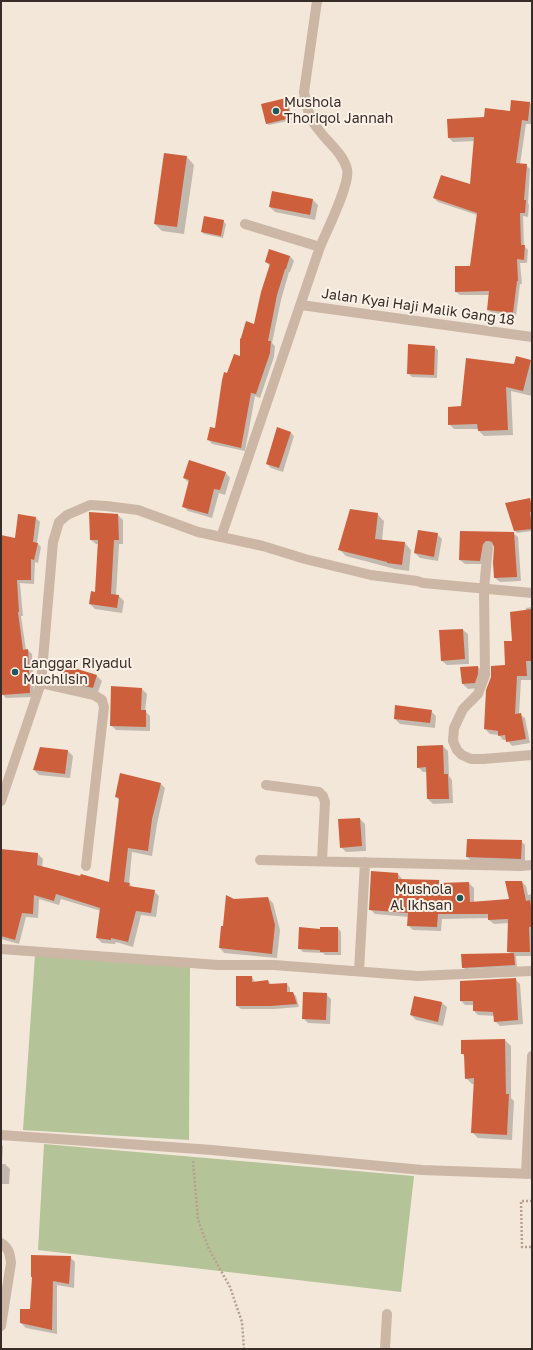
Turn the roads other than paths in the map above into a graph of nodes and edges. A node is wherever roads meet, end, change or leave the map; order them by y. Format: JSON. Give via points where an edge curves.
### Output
{"nodes":[{"id":1,"x":316,"y":1,"type":"edge"},
{"id":2,"x":245,"y":224,"type":"dead end"},
{"id":3,"x":320,"y":247,"type":"junction"},
{"id":4,"x":301,"y":305,"type":"junction"},
{"id":5,"x":532,"y":337,"type":"edge"},
{"id":6,"x":220,"y":537,"type":"junction"},
{"id":7,"x":488,"y":548,"type":"dead end"},
{"id":8,"x":484,"y":589,"type":"junction"},
{"id":9,"x":532,"y":593,"type":"edge"},
{"id":10,"x":41,"y":683,"type":"junction"},
{"id":11,"x":532,"y":755,"type":"edge"},
{"id":12,"x":266,"y":785,"type":"dead end"},
{"id":13,"x":1,"y":801,"type":"edge"},
{"id":14,"x":260,"y":860,"type":"dead end"},
{"id":15,"x":322,"y":861,"type":"junction"},
{"id":16,"x":365,"y":862,"type":"junction"},
{"id":17,"x":532,"y":865,"type":"edge"},
{"id":18,"x":86,"y":866,"type":"dead end"},
{"id":19,"x":1,"y":949,"type":"edge"},
{"id":20,"x":359,"y":971,"type":"junction"},
{"id":21,"x":532,"y":971,"type":"edge"},
{"id":22,"x":532,"y":1056,"type":"edge"},
{"id":23,"x":1,"y":1135,"type":"edge"},
{"id":24,"x":529,"y":1174,"type":"edge"},
{"id":25,"x":1,"y":1243,"type":"edge"},
{"id":26,"x":387,"y":1314,"type":"dead end"},
{"id":27,"x":1,"y":1326,"type":"edge"},
{"id":28,"x":385,"y":1349,"type":"edge"}],
"edges":[{"from":1,"to":3,"type":"street","via":[[304,92],[306,106],[318,129],[340,154],[347,169],[345,186]]},
{"from":2,"to":3,"type":"street"},
{"from":3,"to":4,"type":"street"},
{"from":4,"to":5,"type":"street","name":"Jalan Kyai Haji Malik Gang 18"},
{"from":4,"to":6,"type":"street"},
{"from":6,"to":8,"type":"street","via":[[371,575]]},
{"from":6,"to":10,"type":"street","via":[[198,532],[138,510],[90,505],[67,514],[59,522],[52,542]]},
{"from":7,"to":8,"type":"street"},
{"from":8,"to":9,"type":"street"},
{"from":8,"to":11,"type":"street","via":[[485,675],[478,694],[463,709],[454,728],[453,741],[462,755],[471,759]]},
{"from":10,"to":13,"type":"street"},
{"from":10,"to":18,"type":"street","via":[[94,695],[102,700],[104,706]]},
{"from":12,"to":15,"type":"street","via":[[319,792],[323,796],[325,802]]},
{"from":14,"to":15,"type":"street"},
{"from":15,"to":16,"type":"street"},
{"from":16,"to":17,"type":"street"},
{"from":16,"to":20,"type":"street"},
{"from":19,"to":20,"type":"street","via":[[218,965],[274,965]]},
{"from":20,"to":21,"type":"street","via":[[418,976]]},
{"from":22,"to":24,"type":"street"},
{"from":23,"to":24,"type":"street","via":[[192,1148],[422,1170]]},
{"from":25,"to":27,"type":"street","via":[[7,1247],[11,1263]]},
{"from":26,"to":28,"type":"street"}]}
